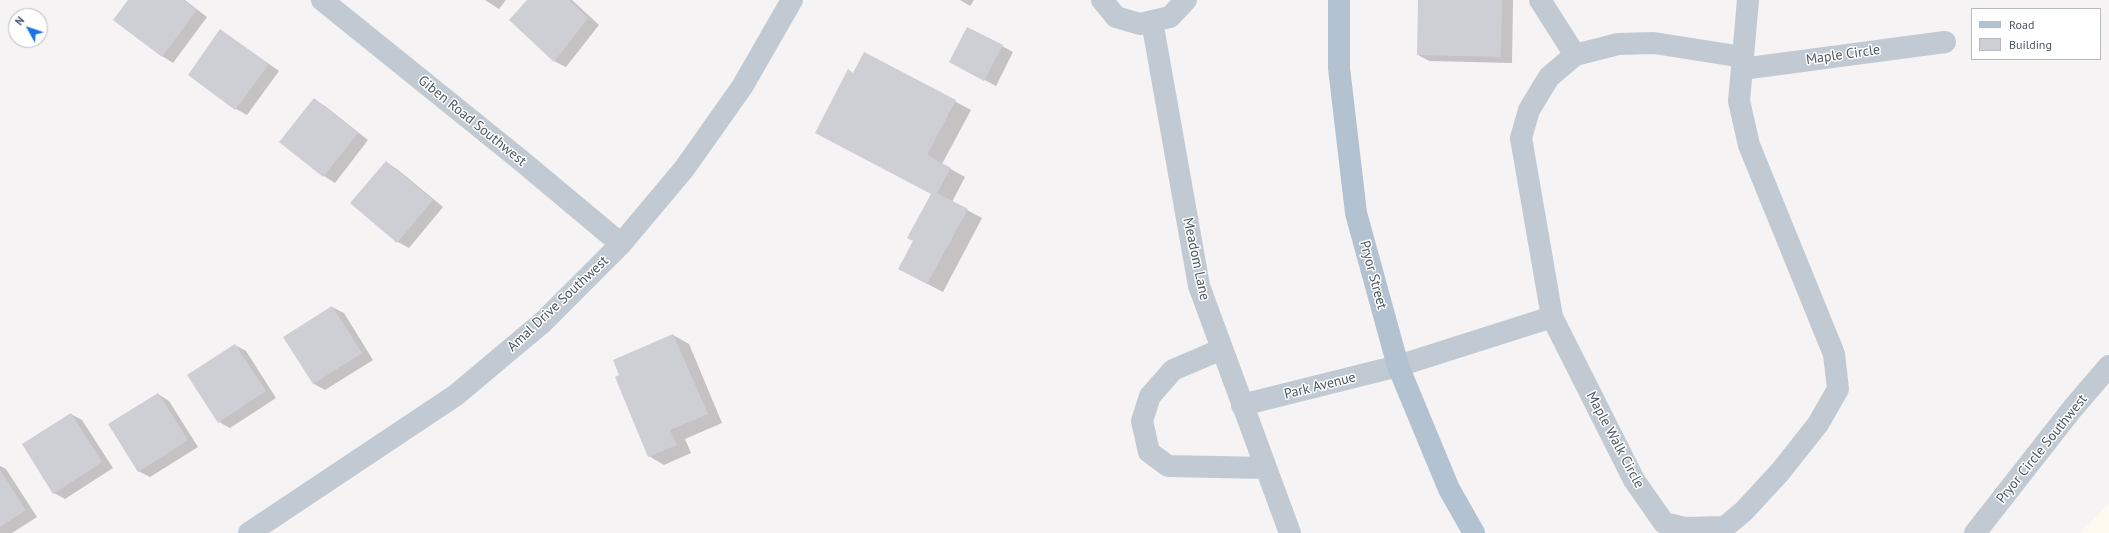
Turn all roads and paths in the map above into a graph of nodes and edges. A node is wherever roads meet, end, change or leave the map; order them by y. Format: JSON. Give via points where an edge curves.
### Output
{"nodes":[{"id":1,"x":322,"y":0,"type":"edge"},
{"id":2,"x":792,"y":0,"type":"edge"},
{"id":3,"x":1102,"y":0,"type":"edge"},
{"id":4,"x":1186,"y":0,"type":"edge"},
{"id":5,"x":1340,"y":0,"type":"edge"},
{"id":6,"x":1540,"y":0,"type":"edge"},
{"id":7,"x":1748,"y":0,"type":"edge"},
{"id":8,"x":1152,"y":21,"type":"junction"},
{"id":9,"x":1945,"y":42,"type":"dead end"},
{"id":10,"x":1575,"y":54,"type":"junction"},
{"id":11,"x":1742,"y":63,"type":"junction"},
{"id":12,"x":621,"y":244,"type":"junction"},
{"id":13,"x":1552,"y":317,"type":"junction"},
{"id":14,"x":1222,"y":349,"type":"junction"},
{"id":15,"x":1398,"y":366,"type":"junction"},
{"id":16,"x":2109,"y":366,"type":"edge"},
{"id":17,"x":1242,"y":405,"type":"junction"},
{"id":18,"x":1266,"y":468,"type":"junction"},
{"id":19,"x":248,"y":533,"type":"edge"},
{"id":20,"x":1290,"y":533,"type":"edge"},
{"id":21,"x":1474,"y":533,"type":"edge"},
{"id":22,"x":1975,"y":533,"type":"edge"}],
"edges":[{"from":1,"to":12,"type":"street","name":"Giben Road Southwest"},
{"from":2,"to":12,"type":"street","name":"Amal Drive Southwest","via":[[742,87],[684,169]]},
{"from":3,"to":8,"type":"street","via":[[1116,17],[1140,24]]},
{"from":4,"to":8,"type":"street","via":[[1170,17]]},
{"from":5,"to":15,"type":"main road","name":"Pryor Street","via":[[1338,68],[1356,213]]},
{"from":6,"to":10,"type":"street"},
{"from":7,"to":11,"type":"street","name":"Maple Walk Circle"},
{"from":8,"to":14,"type":"street","name":"Meadom Lane","via":[[1198,286]]},
{"from":9,"to":11,"type":"street","name":"Maple Circle"},
{"from":10,"to":11,"type":"street","name":"Maple Walk Circle","via":[[1618,44],[1654,43]]},
{"from":10,"to":13,"type":"street","name":"Maple Walk Circle","via":[[1549,77],[1529,110],[1521,138]]},
{"from":11,"to":13,"type":"street","name":"Maple Walk Circle","via":[[1739,101],[1749,145],[1834,354],[1838,389],[1818,424],[1780,472],[1725,527],[1684,528],[1664,523],[1634,480]]},
{"from":12,"to":19,"type":"street","name":"Amal Drive Southwest","via":[[543,322],[456,395]]},
{"from":13,"to":15,"type":"street","name":"Park Avenue"},
{"from":14,"to":17,"type":"street","name":"Meadom Lane"},
{"from":14,"to":18,"type":"street","via":[[1173,370],[1150,396],[1142,421],[1149,452],[1168,466]]},
{"from":15,"to":17,"type":"street","name":"Park Avenue"},
{"from":15,"to":21,"type":"main road","name":"Pryor Street","via":[[1449,489]]},
{"from":16,"to":22,"type":"street","name":"Pryor Circle Southwest"},
{"from":17,"to":18,"type":"street","name":"Meadom Lane"},
{"from":18,"to":20,"type":"street","name":"Meadom Lane"}]}
